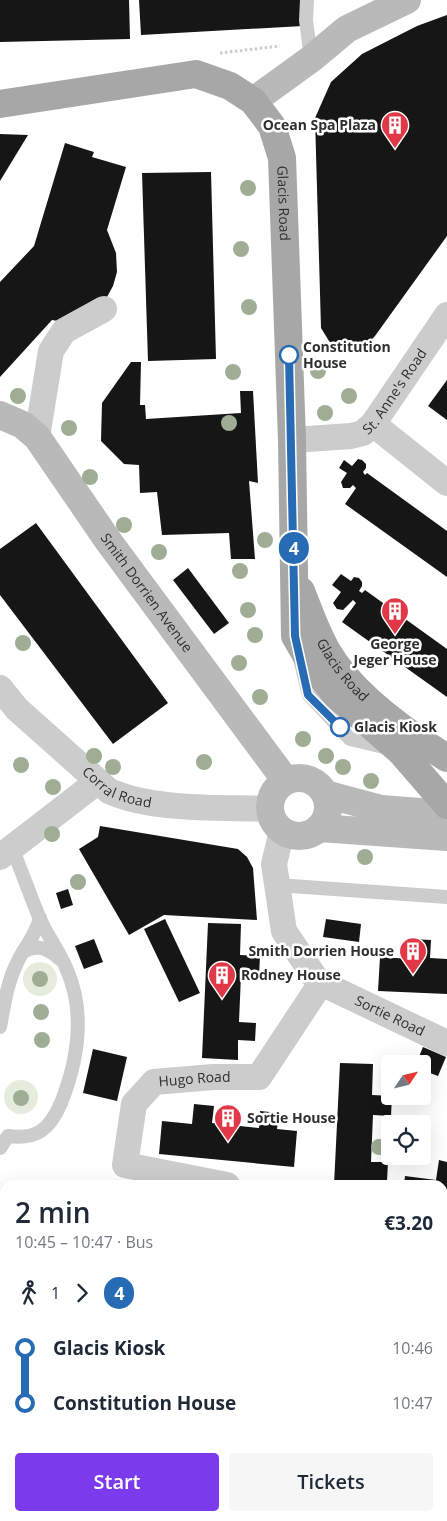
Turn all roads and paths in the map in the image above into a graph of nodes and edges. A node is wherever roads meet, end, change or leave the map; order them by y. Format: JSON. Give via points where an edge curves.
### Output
{"nodes":[{"id":1,"x":307,"y":0,"type":"edge"},
{"id":2,"x":408,"y":0,"type":"edge"},
{"id":3,"x":311,"y":59,"type":"junction"},
{"id":4,"x":253,"y":101,"type":"junction"},
{"id":5,"x":0,"y":104,"type":"edge"},
{"id":6,"x":104,"y":309,"type":"dead end"},
{"id":7,"x":447,"y":315,"type":"edge"},
{"id":8,"x":0,"y":415,"type":"edge"},
{"id":9,"x":373,"y":424,"type":"junction"},
{"id":10,"x":37,"y":437,"type":"junction"},
{"id":11,"x":292,"y":440,"type":"junction"},
{"id":12,"x":447,"y":483,"type":"edge"},
{"id":13,"x":295,"y":575,"type":"junction"},
{"id":14,"x":0,"y":688,"type":"edge"},
{"id":15,"x":447,"y":758,"type":"edge"},
{"id":16,"x":286,"y":781,"type":"junction"},
{"id":17,"x":98,"y":782,"type":"junction"},
{"id":18,"x":325,"y":794,"type":"junction"},
{"id":19,"x":447,"y":805,"type":"edge"},
{"id":20,"x":447,"y":814,"type":"edge"},
{"id":21,"x":276,"y":820,"type":"junction"},
{"id":22,"x":319,"y":828,"type":"junction"},
{"id":23,"x":447,"y":837,"type":"edge"},
{"id":24,"x":6,"y":852,"type":"edge"},
{"id":25,"x":277,"y":885,"type":"junction"},
{"id":26,"x":447,"y":897,"type":"edge"},
{"id":27,"x":40,"y":918,"type":"junction"},
{"id":28,"x":23,"y":952,"type":"junction"},
{"id":29,"x":68,"y":970,"type":"junction"},
{"id":30,"x":321,"y":983,"type":"junction"},
{"id":31,"x":0,"y":1027,"type":"edge"},
{"id":32,"x":447,"y":1043,"type":"edge"},
{"id":33,"x":4,"y":1132,"type":"edge"},
{"id":34,"x":0,"y":1148,"type":"edge"},
{"id":35,"x":202,"y":1180,"type":"edge"}],
"edges":[{"from":1,"to":3,"type":"lane"},
{"from":2,"to":3,"type":"street","via":[[347,29]]},
{"from":3,"to":4,"type":"street"},
{"from":4,"to":5,"type":"main road","name":"Glacis Road","via":[[230,86],[196,74]]},
{"from":4,"to":11,"type":"main road","name":"Glacis Road","via":[[272,126],[282,158]]},
{"from":6,"to":10,"type":"street","via":[[64,331],[51,351]]},
{"from":7,"to":9,"type":"street","name":"St. Anne's Road"},
{"from":8,"to":10,"type":"street","name":"Smith Dorrien Avenue","via":[[23,425]]},
{"from":9,"to":11,"type":"street","name":"St. Anne's Road","via":[[363,433],[351,436]]},
{"from":9,"to":12,"type":"street"},
{"from":10,"to":16,"type":"street","name":"Smith Dorrien Avenue","via":[[109,542]]},
{"from":11,"to":13,"type":"main road","name":"Glacis Road"},
{"from":13,"to":15,"type":"main road","name":"Glacis Road","via":[[327,652],[351,685],[414,737]]},
{"from":13,"to":19,"type":"main road","name":"Glacis Road","via":[[295,636],[310,662],[336,695],[402,752]]},
{"from":14,"to":17,"type":"street","name":"Corral Road","via":[[17,709]]},
{"from":16,"to":18,"type":"street","via":[[303,778],[312,781]]},
{"from":16,"to":21,"type":"street","via":[[274,792]]},
{"from":17,"to":21,"type":"street","name":"Corral Road","via":[[125,798]]},
{"from":17,"to":24,"type":"street"},
{"from":18,"to":20,"type":"street","via":[[381,809]]},
{"from":18,"to":22,"type":"street","via":[[328,812]]},
{"from":21,"to":22,"type":"street","via":[[291,835],[311,834]]},
{"from":21,"to":25,"type":"street","name":"Sortie Road","via":[[274,864]]},
{"from":22,"to":23,"type":"street"},
{"from":24,"to":27,"type":"lane"},
{"from":25,"to":26,"type":"lane"},
{"from":25,"to":30,"type":"street","name":"Sortie Road","via":[[284,931]]},
{"from":27,"to":28,"type":"lane","via":[[34,937]]},
{"from":27,"to":29,"type":"lane"},
{"from":28,"to":29,"type":"lane","via":[[36,947],[45,948]]},
{"from":28,"to":31,"type":"lane","via":[[10,979]]},
{"from":29,"to":33,"type":"lane","via":[[79,1013],[79,1034],[67,1088],[53,1119],[42,1131],[22,1138]]},
{"from":30,"to":32,"type":"street","name":"Sortie Road"},
{"from":30,"to":35,"type":"street","name":"Hugo Road","via":[[259,1077],[154,1082],[134,1104],[125,1165]]},
{"from":33,"to":34,"type":"lane"}]}
